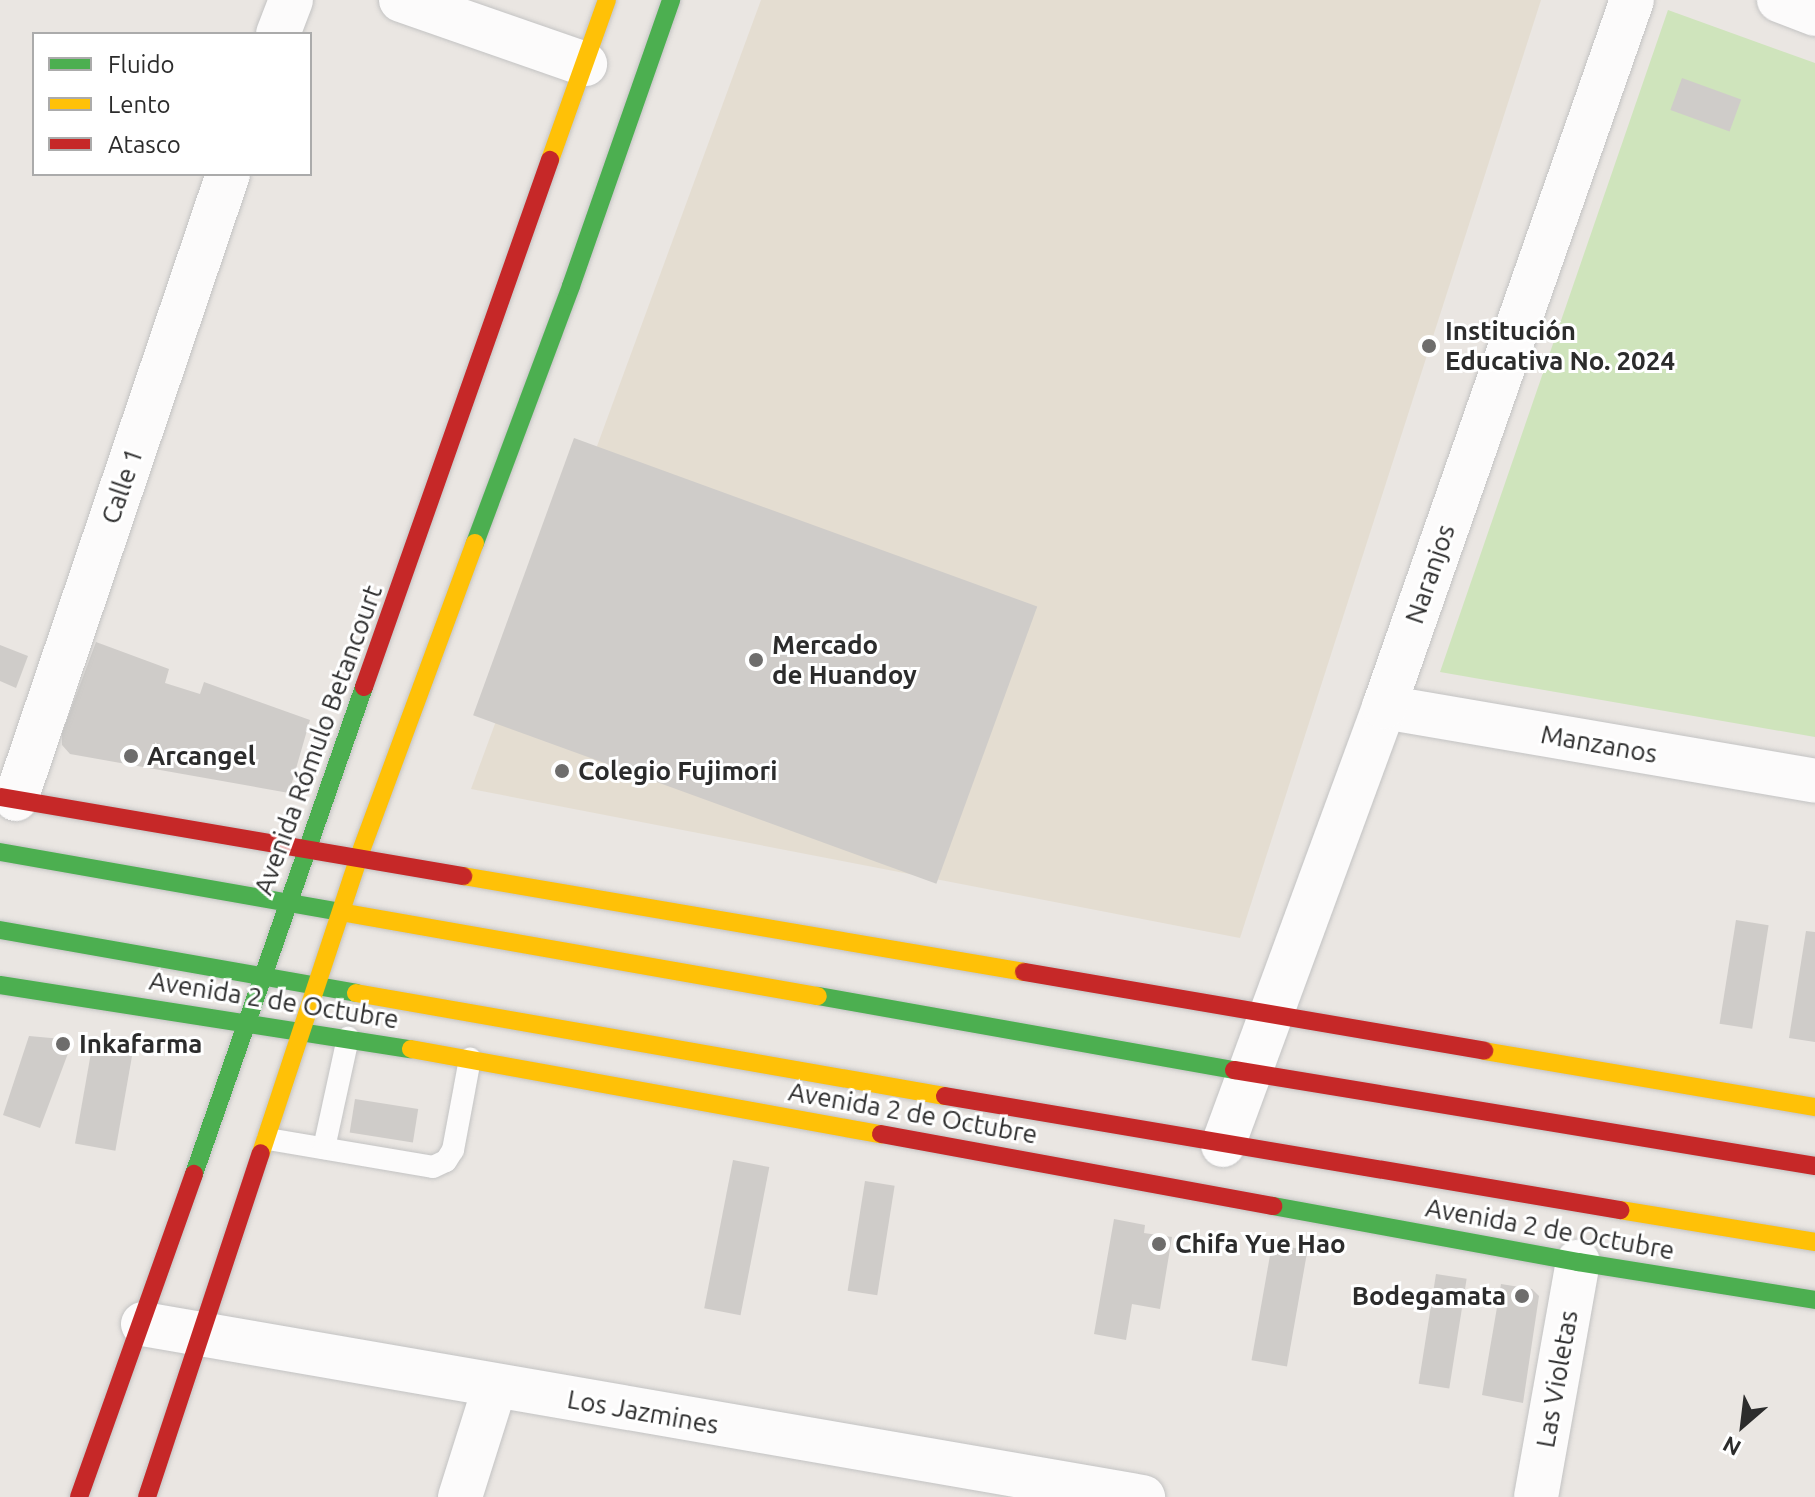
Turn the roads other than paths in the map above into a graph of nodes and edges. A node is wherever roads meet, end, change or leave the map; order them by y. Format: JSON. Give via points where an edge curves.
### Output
{"nodes":[{"id":1,"x":291,"y":0,"type":"edge"},
{"id":2,"x":401,"y":0,"type":"edge"},
{"id":3,"x":607,"y":0,"type":"edge"},
{"id":4,"x":671,"y":0,"type":"edge"},
{"id":5,"x":1632,"y":0,"type":"edge"},
{"id":6,"x":1779,"y":0,"type":"edge"},
{"id":7,"x":1815,"y":14,"type":"edge"},
{"id":8,"x":279,"y":32,"type":"edge"},
{"id":9,"x":585,"y":64,"type":"junction"},
{"id":10,"x":227,"y":176,"type":"edge"},
{"id":11,"x":1384,"y":707,"type":"junction"},
{"id":12,"x":1815,"y":781,"type":"edge"},
{"id":13,"x":8,"y":798,"type":"edge"},
{"id":14,"x":307,"y":850,"type":"junction"},
{"id":15,"x":0,"y":852,"type":"edge"},
{"id":16,"x":358,"y":859,"type":"junction"},
{"id":17,"x":288,"y":900,"type":"junction"},
{"id":18,"x":341,"y":909,"type":"junction"},
{"id":19,"x":0,"y":930,"type":"edge"},
{"id":20,"x":262,"y":975,"type":"junction"},
{"id":21,"x":317,"y":984,"type":"junction"},
{"id":22,"x":0,"y":985,"type":"edge"},
{"id":23,"x":1272,"y":1017,"type":"junction"},
{"id":24,"x":246,"y":1021,"type":"junction"},
{"id":25,"x":303,"y":1031,"type":"junction"},
{"id":26,"x":348,"y":1038,"type":"junction"},
{"id":27,"x":470,"y":1059,"type":"junction"},
{"id":28,"x":1252,"y":1073,"type":"junction"},
{"id":29,"x":1815,"y":1107,"type":"edge"},
{"id":30,"x":268,"y":1139,"type":"junction"},
{"id":31,"x":1223,"y":1145,"type":"junction"},
{"id":32,"x":324,"y":1148,"type":"junction"},
{"id":33,"x":1815,"y":1166,"type":"edge"},
{"id":34,"x":1815,"y":1242,"type":"edge"},
{"id":35,"x":1578,"y":1262,"type":"junction"},
{"id":36,"x":1815,"y":1300,"type":"edge"},
{"id":37,"x":143,"y":1324,"type":"junction"},
{"id":38,"x":204,"y":1334,"type":"junction"},
{"id":39,"x":495,"y":1386,"type":"junction"},
{"id":40,"x":79,"y":1497,"type":"edge"},
{"id":41,"x":147,"y":1497,"type":"edge"},
{"id":42,"x":460,"y":1497,"type":"edge"},
{"id":43,"x":1143,"y":1497,"type":"edge"},
{"id":44,"x":1536,"y":1497,"type":"edge"}],
"edges":[{"from":1,"to":8,"type":"street"},
{"from":2,"to":9,"type":"street"},
{"from":3,"to":9,"type":"street","name":"Avenida Rómulo Betancourt"},
{"from":4,"to":16,"type":"street"},
{"from":5,"to":11,"type":"street","name":"Naranjos"},
{"from":6,"to":7,"type":"street"},
{"from":9,"to":14,"type":"street","name":"Avenida Rómulo Betancourt"},
{"from":10,"to":13,"type":"street","name":"Calle 1"},
{"from":11,"to":12,"type":"street","name":"Manzanos"},
{"from":11,"to":23,"type":"street","name":"Naranjos"},
{"from":13,"to":14,"type":"street"},
{"from":14,"to":16,"type":"street"},
{"from":14,"to":17,"type":"street","name":"Avenida Rómulo Betancourt"},
{"from":15,"to":17,"type":"street"},
{"from":16,"to":18,"type":"street"},
{"from":16,"to":23,"type":"street"},
{"from":17,"to":18,"type":"street"},
{"from":17,"to":20,"type":"street","name":"Avenida Rómulo Betancourt"},
{"from":18,"to":21,"type":"street"},
{"from":18,"to":28,"type":"street"},
{"from":19,"to":20,"type":"street","name":"Avenida 2 de Octubre"},
{"from":20,"to":21,"type":"street","name":"Avenida 2 de Octubre"},
{"from":20,"to":24,"type":"street","name":"Avenida Rómulo Betancourt"},
{"from":21,"to":25,"type":"street"},
{"from":21,"to":31,"type":"street","name":"Avenida 2 de Octubre"},
{"from":22,"to":24,"type":"street","name":"Avenida 2 de Octubre"},
{"from":23,"to":28,"type":"street","name":"Naranjos"},
{"from":23,"to":29,"type":"street"},
{"from":24,"to":25,"type":"street","name":"Avenida 2 de Octubre"},
{"from":24,"to":37,"type":"street","name":"Avenida Rómulo Betancourt"},
{"from":25,"to":26,"type":"street","name":"Avenida 2 de Octubre"},
{"from":25,"to":30,"type":"street"},
{"from":26,"to":27,"type":"street","name":"Avenida 2 de Octubre"},
{"from":26,"to":32,"type":"lane"},
{"from":27,"to":32,"type":"lane","via":[[453,1150],[446,1161],[433,1167]]},
{"from":27,"to":35,"type":"street","name":"Avenida 2 de Octubre"},
{"from":28,"to":31,"type":"street","name":"Naranjos"},
{"from":28,"to":33,"type":"street"},
{"from":30,"to":32,"type":"lane"},
{"from":30,"to":38,"type":"street"},
{"from":31,"to":34,"type":"street","name":"Avenida 2 de Octubre"},
{"from":35,"to":36,"type":"street","name":"Avenida 2 de Octubre"},
{"from":35,"to":44,"type":"street","name":"Las Violetas"},
{"from":37,"to":38,"type":"street","name":"Los Jazmines"},
{"from":37,"to":40,"type":"street","name":"Avenida Rómulo Betancourt"},
{"from":38,"to":39,"type":"street","name":"Los Jazmines"},
{"from":38,"to":41,"type":"street"},
{"from":39,"to":42,"type":"street"},
{"from":39,"to":43,"type":"street","name":"Los Jazmines"}]}
